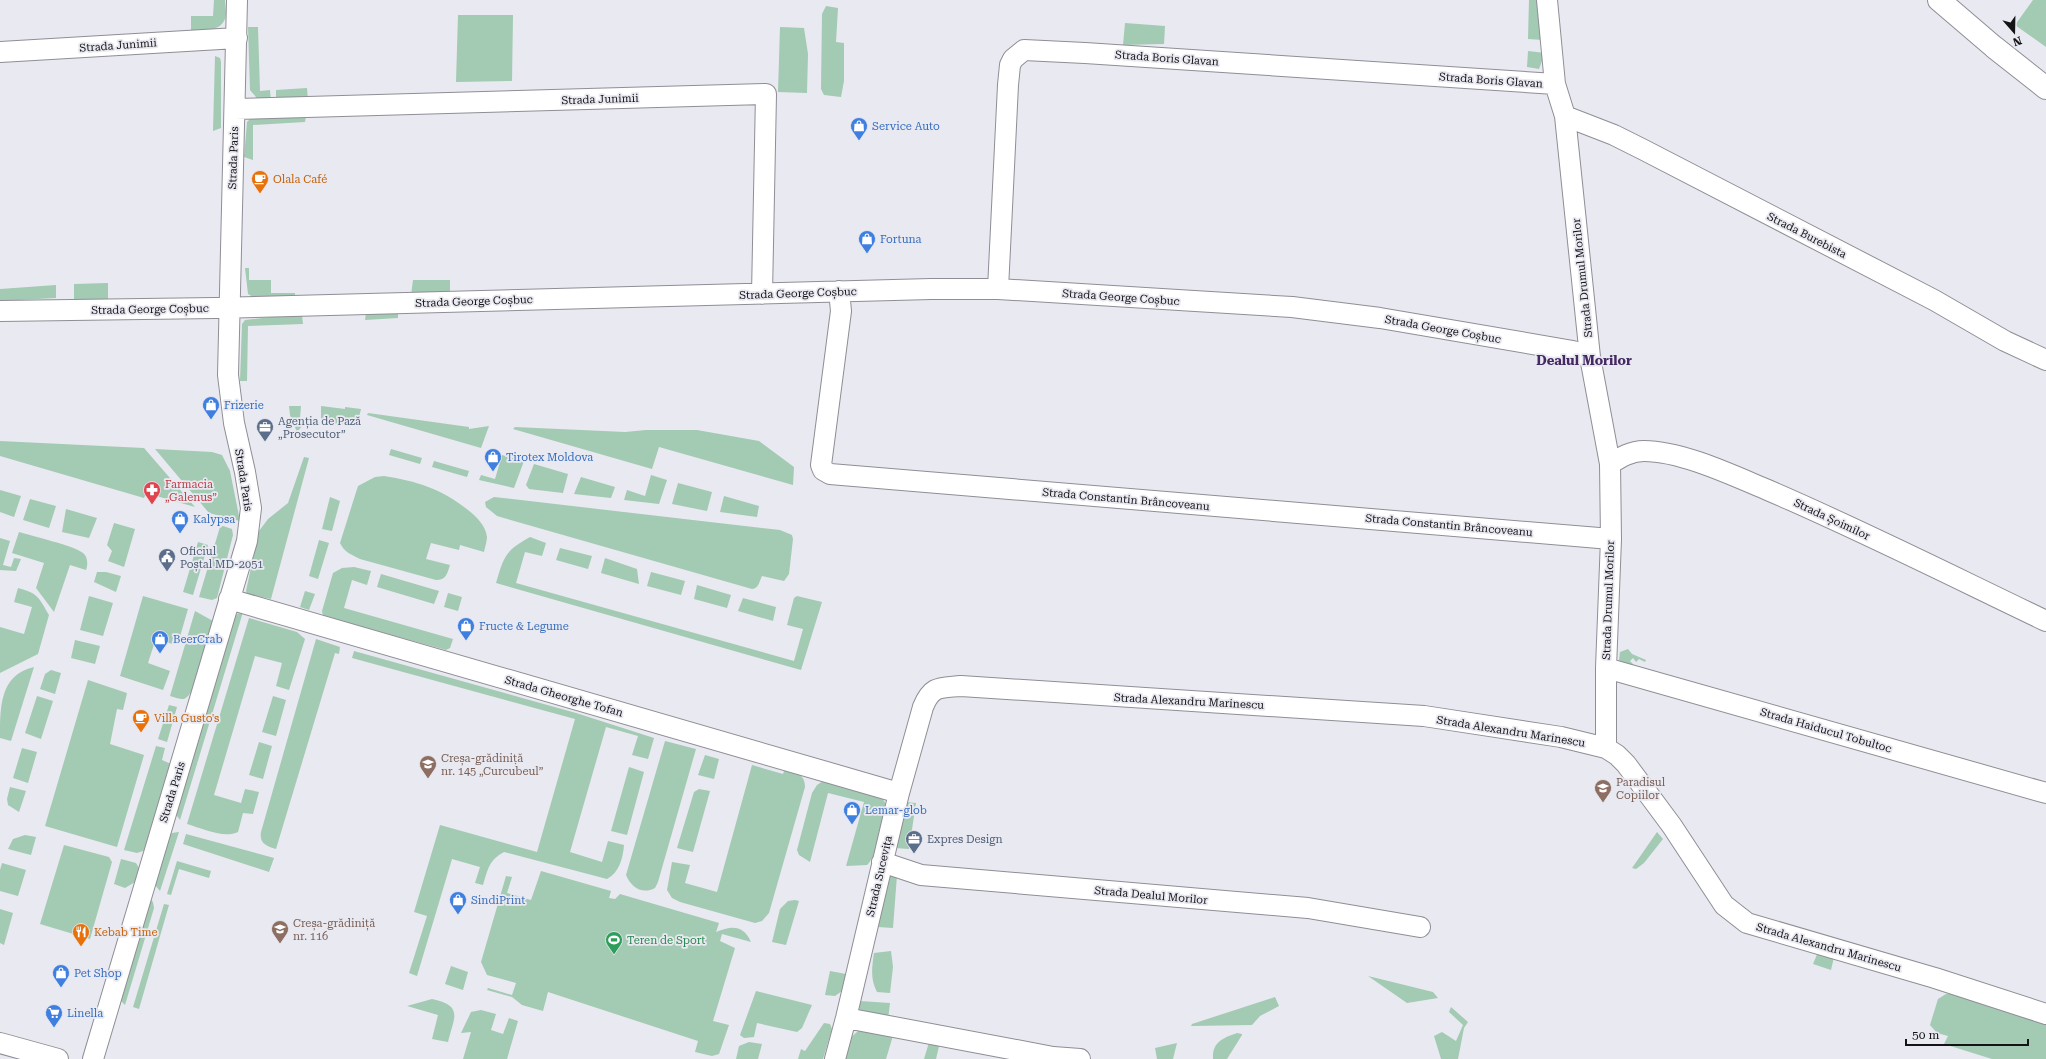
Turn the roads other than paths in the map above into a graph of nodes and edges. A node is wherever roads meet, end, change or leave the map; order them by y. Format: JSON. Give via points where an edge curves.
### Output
{"nodes":[{"id":1,"x":237,"y":0,"type":"edge"},
{"id":2,"x":1547,"y":0,"type":"edge"},
{"id":3,"x":1938,"y":0,"type":"edge"},
{"id":4,"x":237,"y":38,"type":"junction"},
{"id":5,"x":0,"y":52,"type":"edge"},
{"id":6,"x":1555,"y":84,"type":"junction"},
{"id":7,"x":2046,"y":88,"type":"edge"},
{"id":8,"x":235,"y":110,"type":"junction"},
{"id":9,"x":1564,"y":116,"type":"junction"},
{"id":10,"x":998,"y":289,"type":"junction"},
{"id":11,"x":839,"y":291,"type":"junction"},
{"id":12,"x":762,"y":294,"type":"junction"},
{"id":13,"x":230,"y":308,"type":"junction"},
{"id":14,"x":0,"y":311,"type":"edge"},
{"id":15,"x":1590,"y":357,"type":"junction"},
{"id":16,"x":2046,"y":360,"type":"edge"},
{"id":17,"x":1610,"y":464,"type":"junction"},
{"id":18,"x":1611,"y":538,"type":"junction"},
{"id":19,"x":229,"y":600,"type":"junction"},
{"id":20,"x":2046,"y":621,"type":"edge"},
{"id":21,"x":1606,"y":668,"type":"junction"},
{"id":22,"x":928,"y":695,"type":"joint"},
{"id":23,"x":1606,"y":748,"type":"junction"},
{"id":24,"x":899,"y":793,"type":"junction"},
{"id":25,"x":2046,"y":793,"type":"edge"},
{"id":26,"x":882,"y":862,"type":"junction"},
{"id":27,"x":1420,"y":927,"type":"dead end"},
{"id":28,"x":2046,"y":1014,"type":"edge"},
{"id":29,"x":846,"y":1018,"type":"junction"},
{"id":30,"x":0,"y":1043,"type":"edge"},
{"id":31,"x":58,"y":1059,"type":"edge"},
{"id":32,"x":93,"y":1059,"type":"edge"},
{"id":33,"x":835,"y":1059,"type":"edge"},
{"id":34,"x":1080,"y":1059,"type":"edge"}],
"edges":[{"from":1,"to":4,"type":"street","name":"Strada Paris"},
{"from":2,"to":6,"type":"street","name":"Strada Drumul Morilor"},
{"from":3,"to":7,"type":"main road"},
{"from":4,"to":5,"type":"street","name":"Strada Junimii"},
{"from":4,"to":8,"type":"street","name":"Strada Paris"},
{"from":6,"to":9,"type":"street","name":"Strada Drumul Morilor"},
{"from":6,"to":10,"type":"street","name":"Strada Boris Glavan","via":[[1024,50],[1010,65]]},
{"from":8,"to":12,"type":"street","name":"Strada Junimii","via":[[766,94]]},
{"from":8,"to":13,"type":"street","name":"Strada Paris"},
{"from":9,"to":15,"type":"street","name":"Strada Drumul Morilor"},
{"from":9,"to":16,"type":"street","name":"Strada Burebista","via":[[1614,135],[1644,150],[1934,300],[2005,341]]},
{"from":10,"to":11,"type":"street","name":"Strada George Coșbuc"},
{"from":10,"to":15,"type":"street","name":"Strada George Coșbuc","via":[[1292,307],[1388,320],[1573,351]]},
{"from":11,"to":12,"type":"street","name":"Strada George Coșbuc"},
{"from":11,"to":18,"type":"street","name":"Strada Constantin Brâncoveanu","via":[[840,311],[822,462],[823,470],[827,473]]},
{"from":12,"to":13,"type":"street","name":"Strada George Coșbuc"},
{"from":13,"to":14,"type":"street","name":"Strada George Coșbuc"},
{"from":13,"to":19,"type":"street","name":"Strada Paris","via":[[228,375],[234,423],[251,508],[247,541]]},
{"from":15,"to":17,"type":"street","name":"Strada Drumul Morilor"},
{"from":17,"to":18,"type":"street","name":"Strada Drumul Morilor"},
{"from":17,"to":20,"type":"street","name":"Strada Șoimilor","via":[[1626,454],[1644,451],[1665,454],[1727,472],[1821,513]]},
{"from":18,"to":21,"type":"street","name":"Strada Drumul Morilor"},
{"from":19,"to":24,"type":"street","name":"Strada Gheorghe Tofan"},
{"from":19,"to":32,"type":"street","name":"Strada Paris"},
{"from":21,"to":23,"type":"street","name":"Strada Drumul Morilor"},
{"from":21,"to":25,"type":"street","name":"Strada Haiducul Tobultoc"},
{"from":22,"to":23,"type":"street","name":"Strada Alexandru Marinescu","via":[[940,688],[961,686],[1416,716],[1561,737]]},
{"from":22,"to":24,"type":"street","name":"Strada Sucevița"},
{"from":23,"to":28,"type":"street","name":"Strada Alexandru Marinescu","via":[[1626,764],[1672,826],[1724,905],[1747,923],[1920,973]]},
{"from":24,"to":26,"type":"street","name":"Strada Sucevița"},
{"from":26,"to":27,"type":"street","name":"Strada Dealul Morilor","via":[[921,875],[1308,908]]},
{"from":26,"to":29,"type":"street","name":"Strada Sucevița"},
{"from":29,"to":33,"type":"street","name":"Strada Sucevița"},
{"from":29,"to":34,"type":"street"},
{"from":30,"to":31,"type":"street"}]}
